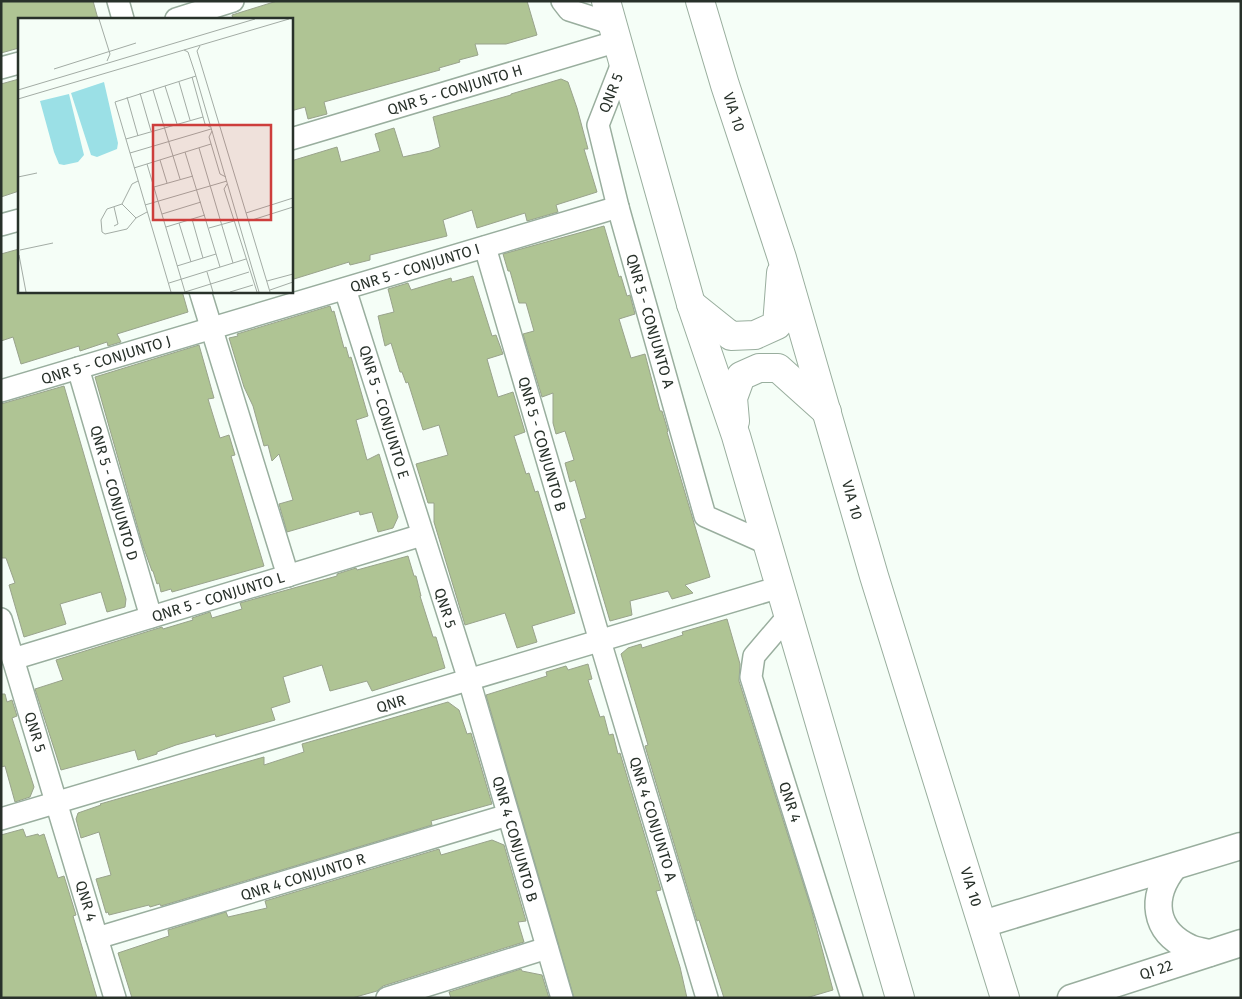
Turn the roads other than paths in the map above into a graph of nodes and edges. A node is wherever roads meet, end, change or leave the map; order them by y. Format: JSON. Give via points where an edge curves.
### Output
{"nodes":[{"id":1,"x":118,"y":1,"type":"edge"},
{"id":2,"x":233,"y":1,"type":"edge"},
{"id":3,"x":562,"y":1,"type":"edge"},
{"id":4,"x":700,"y":1,"type":"edge"},
{"id":5,"x":123,"y":18,"type":"edge"},
{"id":6,"x":179,"y":18,"type":"edge"},
{"id":7,"x":615,"y":32,"type":"edge"},
{"id":8,"x":18,"y":63,"type":"edge"},
{"id":9,"x":1,"y":68,"type":"edge"},
{"id":10,"x":598,"y":125,"type":"joint"},
{"id":11,"x":292,"y":139,"type":"edge"},
{"id":12,"x":618,"y":207,"type":"junction"},
{"id":13,"x":18,"y":220,"type":"edge"},
{"id":14,"x":1,"y":225,"type":"edge"},
{"id":15,"x":485,"y":246,"type":"junction"},
{"id":16,"x":782,"y":258,"type":"junction"},
{"id":17,"x":345,"y":289,"type":"junction"},
{"id":18,"x":200,"y":292,"type":"edge"},
{"id":19,"x":691,"y":304,"type":"junction"},
{"id":20,"x":211,"y":328,"type":"junction"},
{"id":21,"x":78,"y":368,"type":"junction"},
{"id":22,"x":1,"y":391,"type":"edge"},
{"id":23,"x":827,"y":412,"type":"junction"},
{"id":24,"x":736,"y":436,"type":"junction"},
{"id":25,"x":422,"y":534,"type":"junction"},
{"id":26,"x":768,"y":544,"type":"junction"},
{"id":27,"x":288,"y":576,"type":"junction"},
{"id":28,"x":780,"y":587,"type":"junction"},
{"id":29,"x":789,"y":615,"type":"junction"},
{"id":30,"x":151,"y":617,"type":"junction"},
{"id":31,"x":1,"y":619,"type":"edge"},
{"id":32,"x":600,"y":641,"type":"junction"},
{"id":33,"x":13,"y":659,"type":"junction"},
{"id":34,"x":468,"y":680,"type":"junction"},
{"id":35,"x":57,"y":804,"type":"junction"},
{"id":36,"x":508,"y":815,"type":"junction"},
{"id":37,"x":1,"y":819,"type":"edge"},
{"id":38,"x":1241,"y":846,"type":"edge"},
{"id":39,"x":1174,"y":867,"type":"junction"},
{"id":40,"x":983,"y":924,"type":"junction"},
{"id":41,"x":97,"y":938,"type":"junction"},
{"id":42,"x":1241,"y":943,"type":"edge"},
{"id":43,"x":547,"y":948,"type":"junction"},
{"id":44,"x":1209,"y":953,"type":"junction"},
{"id":45,"x":413,"y":994,"type":"edge"},
{"id":46,"x":115,"y":998,"type":"edge"},
{"id":47,"x":387,"y":998,"type":"edge"},
{"id":48,"x":562,"y":998,"type":"edge"},
{"id":49,"x":707,"y":998,"type":"edge"},
{"id":50,"x":852,"y":998,"type":"edge"},
{"id":51,"x":900,"y":998,"type":"edge"},
{"id":52,"x":1005,"y":998,"type":"edge"},
{"id":53,"x":1071,"y":998,"type":"edge"}],
"edges":[{"from":1,"to":5,"type":"street"},
{"from":2,"to":6,"type":"street"},
{"from":3,"to":7,"type":"street","via":[[569,10]]},
{"from":4,"to":16,"type":"main road","name":"VIA 10"},
{"from":7,"to":10,"type":"street","name":"QNR 5"},
{"from":7,"to":11,"type":"street","name":"QNR 5 - CONJUNTO H"},
{"from":7,"to":19,"type":"main road"},
{"from":8,"to":9,"type":"street"},
{"from":10,"to":12,"type":"street","name":"QNR 5 - CONJUNTO A"},
{"from":12,"to":15,"type":"street","name":"QNR 5 - CONJUNTO I"},
{"from":12,"to":26,"type":"street","name":"QNR 5 - CONJUNTO A","via":[[705,516]]},
{"from":13,"to":14,"type":"street"},
{"from":15,"to":17,"type":"street","name":"QNR 5 - CONJUNTO I"},
{"from":15,"to":32,"type":"street","name":"QNR 5 - CONJUNTO B"},
{"from":16,"to":19,"type":"main road","via":[[777,325],[755,335],[731,336]]},
{"from":16,"to":23,"type":"main road","name":"VIA 10"},
{"from":17,"to":20,"type":"street","name":"QNR 5 - CONJUNTO I"},
{"from":17,"to":25,"type":"street","name":"QNR 5 - CONJUNTO E"},
{"from":18,"to":20,"type":"street"},
{"from":19,"to":24,"type":"main road"},
{"from":20,"to":21,"type":"street","name":"QNR 5 - CONJUNTO J"},
{"from":20,"to":27,"type":"street"},
{"from":21,"to":22,"type":"street","name":"QNR 5 - CONJUNTO J"},
{"from":21,"to":30,"type":"street","name":"QNR 5 - CONJUNTO D"},
{"from":23,"to":24,"type":"main road","via":[[778,368],[759,368],[741,376],[734,398]]},
{"from":23,"to":40,"type":"main road","name":"VIA 10","via":[[877,586]]},
{"from":24,"to":26,"type":"main road"},
{"from":25,"to":27,"type":"street","name":"QNR 5 - CONJUNTO L"},
{"from":25,"to":34,"type":"street","name":"QNR 5"},
{"from":26,"to":28,"type":"main road"},
{"from":27,"to":30,"type":"street","name":"QNR 5 - CONJUNTO L"},
{"from":28,"to":29,"type":"main road"},
{"from":28,"to":32,"type":"street","name":"QNR"},
{"from":29,"to":50,"type":"street","name":"QNR 4","via":[[754,656],[751,677]]},
{"from":29,"to":51,"type":"main road"},
{"from":30,"to":33,"type":"street","name":"QNR 5 - CONJUNTO L"},
{"from":31,"to":33,"type":"street","name":"QNR 5"},
{"from":32,"to":34,"type":"street","name":"QNR"},
{"from":32,"to":49,"type":"street","name":"QNR 4 CONJUNTO A"},
{"from":33,"to":35,"type":"street","name":"QNR 5"},
{"from":34,"to":35,"type":"street","name":"QNR"},
{"from":34,"to":36,"type":"street","name":"QNR 4 CONJUNTO B"},
{"from":35,"to":37,"type":"street","name":"QNR"},
{"from":35,"to":41,"type":"street","name":"QNR 4"},
{"from":36,"to":41,"type":"street","name":"QNR 4 CONJUNTO R"},
{"from":36,"to":43,"type":"street","name":"QNR 4 CONJUNTO B"},
{"from":38,"to":39,"type":"street"},
{"from":39,"to":40,"type":"street"},
{"from":39,"to":44,"type":"street","via":[[1160,889],[1158,913],[1162,925],[1190,948]]},
{"from":40,"to":52,"type":"main road","name":"VIA 10"},
{"from":41,"to":46,"type":"street","name":"QNR 4"},
{"from":42,"to":44,"type":"street","name":"QI 22"},
{"from":43,"to":45,"type":"street"},
{"from":43,"to":48,"type":"street","name":"QNR 4 CONJUNTO B"},
{"from":44,"to":53,"type":"street","name":"QI 22"},
{"from":45,"to":47,"type":"street"}]}
